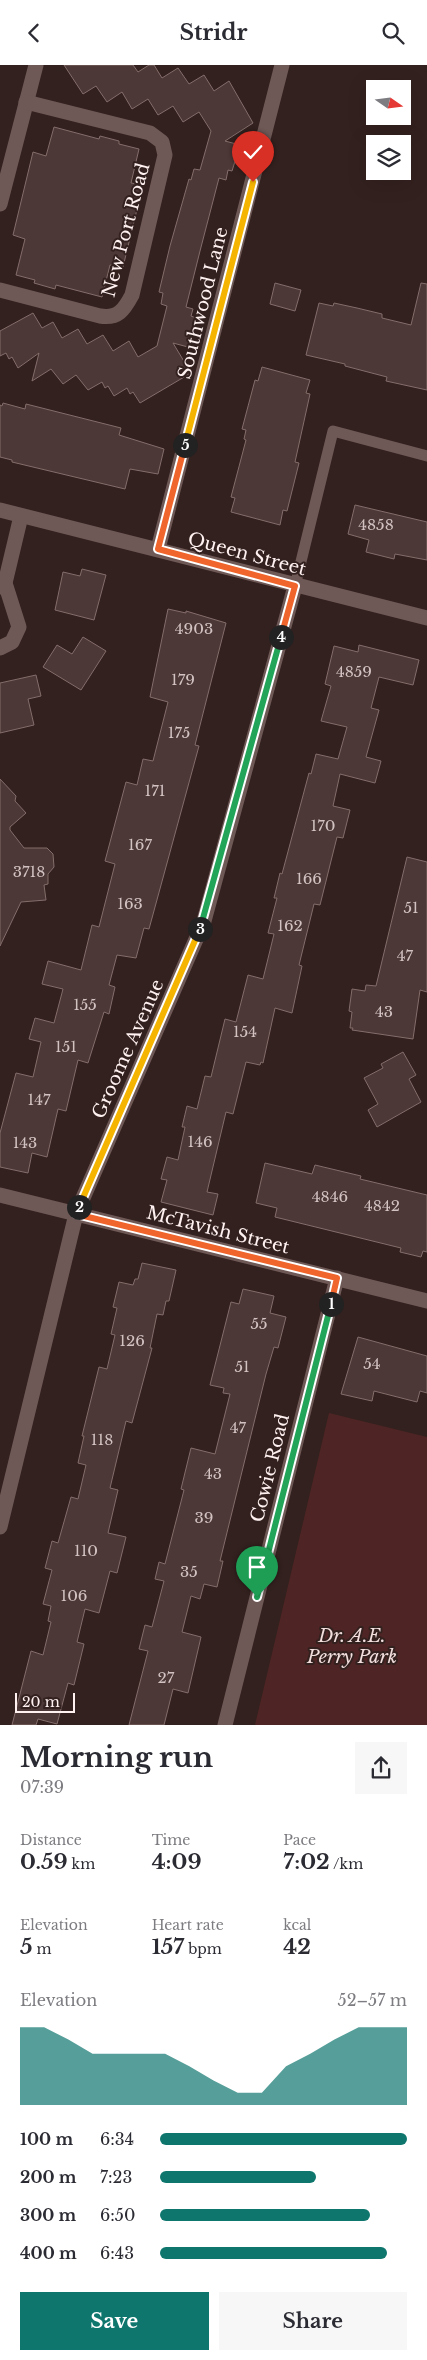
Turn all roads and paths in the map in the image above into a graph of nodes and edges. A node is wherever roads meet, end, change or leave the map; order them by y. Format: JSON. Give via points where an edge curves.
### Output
{"nodes":[{"id":1,"x":36,"y":65,"type":"edge"},
{"id":2,"x":282,"y":65,"type":"edge"},
{"id":3,"x":26,"y":102,"type":"junction"},
{"id":4,"x":0,"y":203,"type":"edge"},
{"id":5,"x":0,"y":290,"type":"edge"},
{"id":6,"x":427,"y":456,"type":"edge"},
{"id":7,"x":0,"y":510,"type":"edge"},
{"id":8,"x":21,"y":516,"type":"junction"},
{"id":9,"x":158,"y":549,"type":"junction"},
{"id":10,"x":2,"y":585,"type":"edge"},
{"id":11,"x":295,"y":586,"type":"junction"},
{"id":12,"x":427,"y":619,"type":"edge"},
{"id":13,"x":0,"y":648,"type":"edge"},
{"id":14,"x":0,"y":1195,"type":"edge"},
{"id":15,"x":76,"y":1214,"type":"junction"},
{"id":16,"x":337,"y":1278,"type":"junction"},
{"id":17,"x":427,"y":1301,"type":"edge"},
{"id":18,"x":0,"y":1527,"type":"edge"},
{"id":19,"x":225,"y":1725,"type":"edge"}],
"edges":[{"from":1,"to":3,"type":"street"},
{"from":2,"to":9,"type":"street","name":"Southwood Lane"},
{"from":3,"to":4,"type":"street"},
{"from":3,"to":5,"type":"street","name":"New Port Road","via":[[150,133],[162,142],[165,155],[132,295],[124,310],[109,318]]},
{"from":6,"to":11,"type":"lane","via":[[333,431]]},
{"from":7,"to":8,"type":"street","name":"Queen Street"},
{"from":8,"to":9,"type":"street","name":"Queen Street"},
{"from":8,"to":10,"type":"street"},
{"from":9,"to":11,"type":"street","name":"Queen Street"},
{"from":10,"to":13,"type":"street","via":[[19,627],[12,642]]},
{"from":11,"to":12,"type":"street","name":"Queen Street"},
{"from":11,"to":15,"type":"street","name":"Groome Avenue","via":[[204,921]]},
{"from":14,"to":15,"type":"street","name":"McTavish Street"},
{"from":15,"to":16,"type":"street","name":"McTavish Street"},
{"from":15,"to":18,"type":"street","name":"Groome Avenue"},
{"from":16,"to":17,"type":"street","name":"McTavish Street"},
{"from":16,"to":19,"type":"street","name":"Cowie Road"}]}
